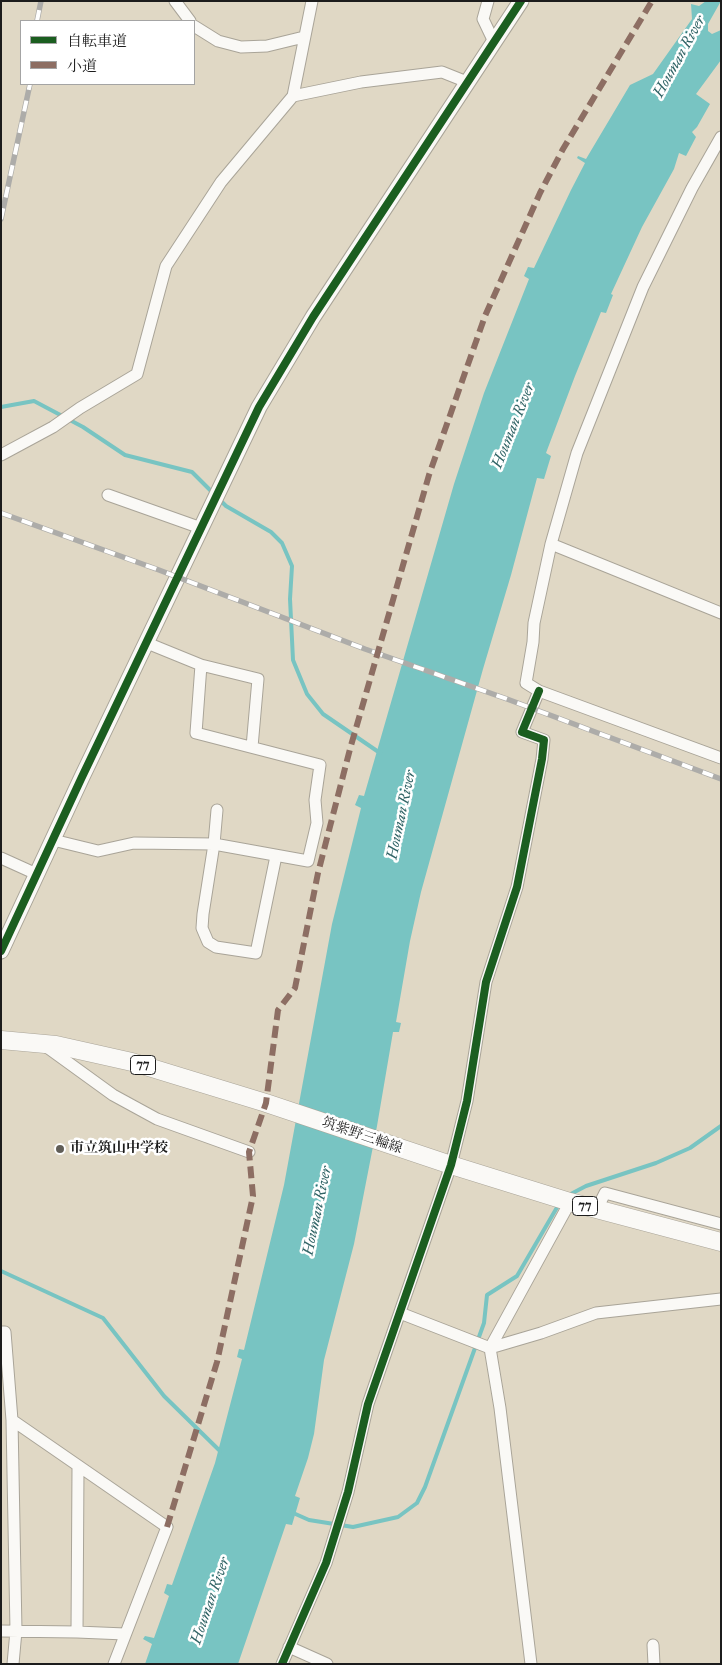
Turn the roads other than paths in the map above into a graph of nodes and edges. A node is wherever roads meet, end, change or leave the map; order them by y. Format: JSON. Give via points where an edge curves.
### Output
{"nodes":[{"id":1,"x":175,"y":1,"type":"edge"},
{"id":2,"x":312,"y":1,"type":"edge"},
{"id":3,"x":488,"y":1,"type":"edge"},
{"id":4,"x":521,"y":1,"type":"edge"},
{"id":5,"x":189,"y":20,"type":"edge"},
{"id":6,"x":195,"y":27,"type":"edge"},
{"id":7,"x":304,"y":37,"type":"junction"},
{"id":8,"x":494,"y":42,"type":"junction"},
{"id":9,"x":467,"y":82,"type":"junction"},
{"id":10,"x":293,"y":96,"type":"junction"},
{"id":11,"x":721,"y":137,"type":"edge"},
{"id":12,"x":1,"y":456,"type":"edge"},
{"id":13,"x":108,"y":496,"type":"dead end"},
{"id":14,"x":201,"y":528,"type":"junction"},
{"id":15,"x":551,"y":544,"type":"junction"},
{"id":16,"x":721,"y":613,"type":"edge"},
{"id":17,"x":147,"y":643,"type":"junction"},
{"id":18,"x":202,"y":665,"type":"junction"},
{"id":19,"x":538,"y":691,"type":"junction"},
{"id":20,"x":252,"y":747,"type":"junction"},
{"id":21,"x":721,"y":758,"type":"edge"},
{"id":22,"x":217,"y":810,"type":"dead end"},
{"id":23,"x":53,"y":840,"type":"junction"},
{"id":24,"x":214,"y":844,"type":"junction"},
{"id":25,"x":276,"y":856,"type":"junction"},
{"id":26,"x":1,"y":858,"type":"edge"},
{"id":27,"x":32,"y":872,"type":"dead end"},
{"id":28,"x":1,"y":951,"type":"edge"},
{"id":29,"x":1,"y":1040,"type":"edge"},
{"id":30,"x":41,"y":1043,"type":"junction"},
{"id":31,"x":249,"y":1152,"type":"dead end"},
{"id":32,"x":451,"y":1165,"type":"junction"},
{"id":33,"x":570,"y":1202,"type":"junction"},
{"id":34,"x":597,"y":1209,"type":"junction"},
{"id":35,"x":721,"y":1224,"type":"edge"},
{"id":36,"x":721,"y":1242,"type":"edge"},
{"id":37,"x":721,"y":1299,"type":"edge"},
{"id":38,"x":400,"y":1313,"type":"junction"},
{"id":39,"x":1,"y":1332,"type":"edge"},
{"id":40,"x":490,"y":1348,"type":"junction"},
{"id":41,"x":12,"y":1420,"type":"junction"},
{"id":42,"x":78,"y":1468,"type":"junction"},
{"id":43,"x":16,"y":1631,"type":"junction"},
{"id":44,"x":1,"y":1632,"type":"edge"},
{"id":45,"x":77,"y":1632,"type":"junction"},
{"id":46,"x":124,"y":1634,"type":"junction"},
{"id":47,"x":653,"y":1644,"type":"dead end"},
{"id":48,"x":288,"y":1647,"type":"junction"},
{"id":49,"x":12,"y":1664,"type":"edge"},
{"id":50,"x":114,"y":1664,"type":"edge"},
{"id":51,"x":282,"y":1664,"type":"edge"},
{"id":52,"x":327,"y":1664,"type":"edge"},
{"id":53,"x":532,"y":1664,"type":"edge"},
{"id":54,"x":654,"y":1664,"type":"edge"}],
"edges":[{"from":1,"to":5,"type":"street"},
{"from":2,"to":7,"type":"street"},
{"from":3,"to":8,"type":"street","via":[[483,19]]},
{"from":4,"to":8,"type":"street"},
{"from":6,"to":7,"type":"street","via":[[218,41],[242,47],[267,46]]},
{"from":7,"to":10,"type":"street"},
{"from":8,"to":9,"type":"street"},
{"from":9,"to":10,"type":"street","via":[[442,72],[362,82]]},
{"from":9,"to":14,"type":"street","via":[[313,317],[259,407]]},
{"from":10,"to":12,"type":"street","via":[[221,182],[166,266],[137,374]]},
{"from":11,"to":15,"type":"street","via":[[643,287],[577,453]]},
{"from":13,"to":14,"type":"street"},
{"from":14,"to":17,"type":"street"},
{"from":15,"to":16,"type":"street"},
{"from":15,"to":19,"type":"street","via":[[534,623],[526,683]]},
{"from":17,"to":18,"type":"street"},
{"from":17,"to":23,"type":"street"},
{"from":18,"to":20,"type":"street","via":[[258,679]]},
{"from":18,"to":20,"type":"street","via":[[196,733]]},
{"from":19,"to":21,"type":"street"},
{"from":19,"to":32,"type":"street","via":[[522,732],[544,740],[542,759],[517,887],[486,982],[467,1101]]},
{"from":20,"to":25,"type":"street","via":[[320,765],[315,800],[317,823],[308,861]]},
{"from":22,"to":24,"type":"street"},
{"from":23,"to":24,"type":"street","via":[[98,851],[134,843]]},
{"from":23,"to":28,"type":"street"},
{"from":24,"to":25,"type":"street"},
{"from":24,"to":25,"type":"street","via":[[202,928],[208,942],[216,947],[256,952]]},
{"from":26,"to":27,"type":"street"},
{"from":29,"to":30,"type":"main road","name":"筑紫野三輪線","number":"77"},
{"from":30,"to":31,"type":"street","via":[[114,1095],[157,1119]]},
{"from":30,"to":32,"type":"main road","name":"筑紫野三輪線","number":"77","via":[[132,1062]]},
{"from":32,"to":33,"type":"main road","name":"筑紫野三輪線","number":"77"},
{"from":32,"to":38,"type":"street"},
{"from":33,"to":34,"type":"main road","name":"筑紫野三輪線","number":"77"},
{"from":33,"to":40,"type":"street"},
{"from":34,"to":35,"type":"street","via":[[605,1193]]},
{"from":34,"to":36,"type":"main road","name":"筑紫野三輪線","number":"77"},
{"from":37,"to":40,"type":"street","via":[[596,1313]]},
{"from":38,"to":40,"type":"street"},
{"from":38,"to":48,"type":"street","via":[[368,1404],[348,1492],[326,1563]]},
{"from":39,"to":41,"type":"street","via":[[5,1332]]},
{"from":40,"to":53,"type":"street"},
{"from":41,"to":42,"type":"street"},
{"from":41,"to":43,"type":"street"},
{"from":42,"to":45,"type":"street"},
{"from":42,"to":46,"type":"street","via":[[167,1527]]},
{"from":43,"to":44,"type":"street"},
{"from":43,"to":45,"type":"street"},
{"from":43,"to":49,"type":"street"},
{"from":45,"to":46,"type":"street"},
{"from":46,"to":50,"type":"street"},
{"from":47,"to":54,"type":"street"},
{"from":48,"to":51,"type":"street"},
{"from":48,"to":52,"type":"street"}]}
